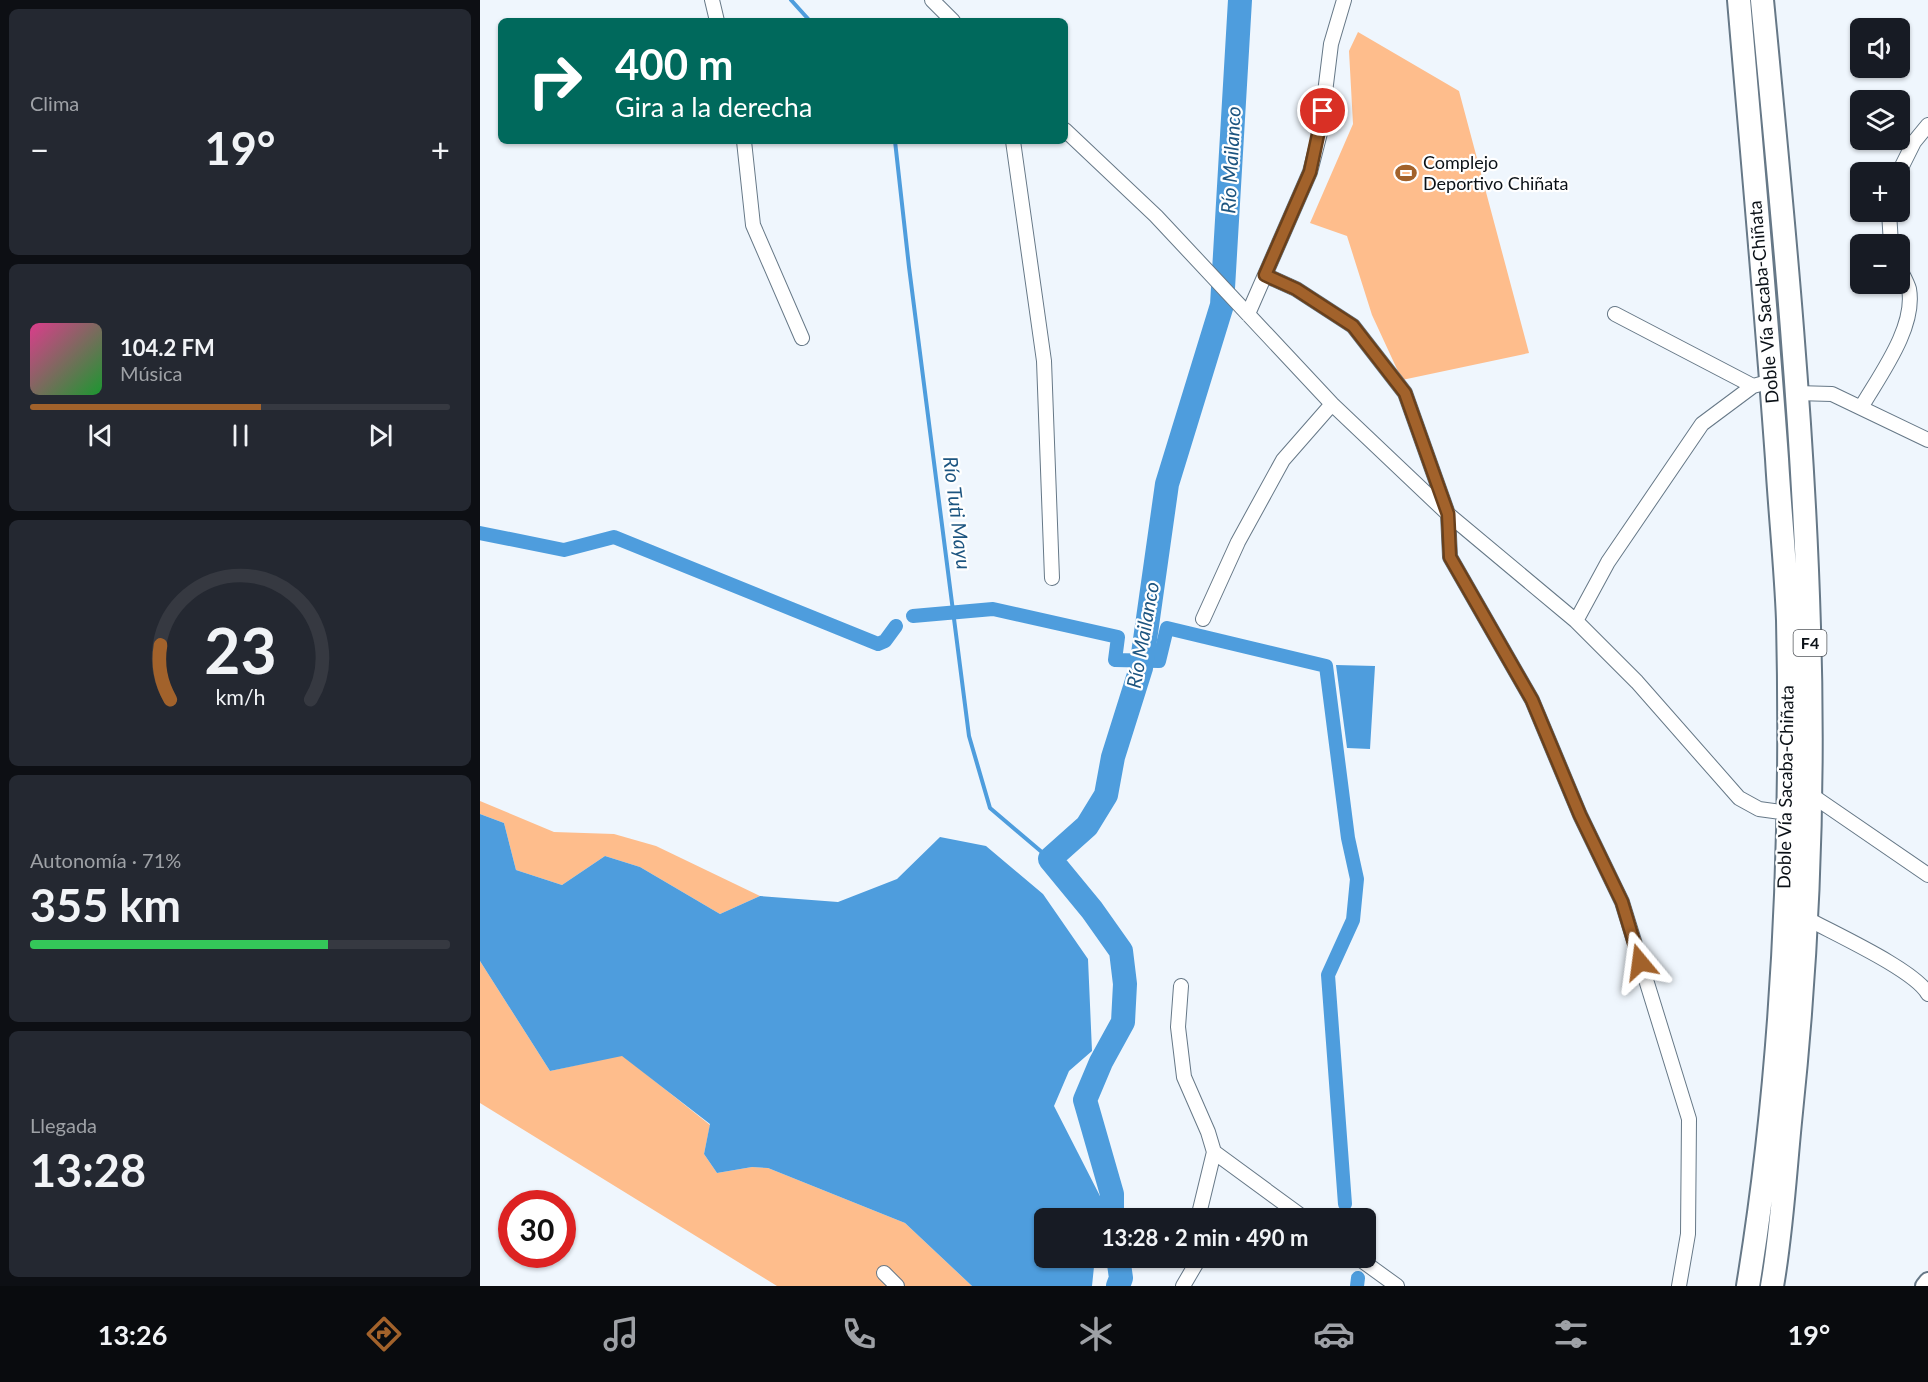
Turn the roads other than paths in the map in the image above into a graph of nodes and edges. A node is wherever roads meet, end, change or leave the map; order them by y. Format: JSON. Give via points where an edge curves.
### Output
{"nodes":[{"id":1,"x":712,"y":0,"type":"edge"},
{"id":2,"x":932,"y":0,"type":"edge"},
{"id":3,"x":1344,"y":0,"type":"edge"},
{"id":4,"x":1738,"y":0,"type":"edge"},
{"id":5,"x":1762,"y":0,"type":"edge"},
{"id":6,"x":716,"y":18,"type":"edge"},
{"id":7,"x":950,"y":18,"type":"edge"},
{"id":8,"x":1928,"y":125,"type":"edge"},
{"id":9,"x":1068,"y":133,"type":"edge"},
{"id":10,"x":744,"y":144,"type":"edge"},
{"id":11,"x":1013,"y":144,"type":"edge"},
{"id":12,"x":1904,"y":162,"type":"edge"},
{"id":13,"x":1265,"y":275,"type":"junction"},
{"id":14,"x":1909,"y":294,"type":"edge"},
{"id":15,"x":1248,"y":314,"type":"junction"},
{"id":16,"x":1615,"y":314,"type":"dead end"},
{"id":17,"x":802,"y":338,"type":"dead end"},
{"id":18,"x":1762,"y":383,"type":"junction"},
{"id":19,"x":1796,"y":393,"type":"junction"},
{"id":20,"x":1332,"y":404,"type":"junction"},
{"id":21,"x":1862,"y":406,"type":"junction"},
{"id":22,"x":1928,"y":440,"type":"edge"},
{"id":23,"x":1448,"y":514,"type":"junction"},
{"id":24,"x":1052,"y":578,"type":"dead end"},
{"id":25,"x":1203,"y":619,"type":"dead end"},
{"id":26,"x":1576,"y":621,"type":"junction"},
{"id":27,"x":1810,"y":794,"type":"junction"},
{"id":28,"x":1788,"y":813,"type":"junction"},
{"id":29,"x":1928,"y":875,"type":"edge"},
{"id":30,"x":1806,"y":918,"type":"junction"},
{"id":31,"x":1181,"y":986,"type":"dead end"},
{"id":32,"x":1928,"y":994,"type":"edge"},
{"id":33,"x":1214,"y":1152,"type":"junction"},
{"id":34,"x":1200,"y":1208,"type":"edge"},
{"id":35,"x":1290,"y":1208,"type":"edge"},
{"id":36,"x":1194,"y":1268,"type":"edge"},
{"id":37,"x":1372,"y":1268,"type":"edge"},
{"id":38,"x":884,"y":1273,"type":"dead end"},
{"id":39,"x":1928,"y":1281,"type":"edge"},
{"id":40,"x":897,"y":1286,"type":"edge"},
{"id":41,"x":1183,"y":1286,"type":"edge"},
{"id":42,"x":1397,"y":1286,"type":"edge"},
{"id":43,"x":1679,"y":1286,"type":"edge"},
{"id":44,"x":1748,"y":1286,"type":"edge"},
{"id":45,"x":1772,"y":1286,"type":"edge"},
{"id":46,"x":1924,"y":1286,"type":"edge"}],
"edges":[{"from":1,"to":6,"type":"street"},
{"from":2,"to":7,"type":"street"},
{"from":3,"to":13,"type":"street","via":[[1330,44],[1320,133],[1310,172]]},
{"from":4,"to":18,"type":"highway","name":"Doble Vía Sacaba-Chiñata","number":"F4"},
{"from":5,"to":19,"type":"highway","name":"Doble Vía Sacaba-Chiñata","number":"F4"},
{"from":8,"to":12,"type":"street"},
{"from":9,"to":15,"type":"street","via":[[1156,216]]},
{"from":10,"to":17,"type":"street","via":[[753,225]]},
{"from":11,"to":24,"type":"street","via":[[1044,362]]},
{"from":13,"to":15,"type":"street"},
{"from":13,"to":23,"type":"street","via":[[1296,289],[1353,326],[1405,393]]},
{"from":14,"to":21,"type":"street","via":[[1909,312],[1895,349]]},
{"from":15,"to":20,"type":"street"},
{"from":16,"to":18,"type":"street"},
{"from":18,"to":26,"type":"street","via":[[1702,424],[1608,562]]},
{"from":18,"to":28,"type":"highway","name":"Doble Vía Sacaba-Chiñata","number":"F4","via":[[1788,618]]},
{"from":19,"to":21,"type":"street","via":[[1832,394]]},
{"from":19,"to":27,"type":"highway","name":"Doble Vía Sacaba-Chiñata","number":"F4","via":[[1809,624]]},
{"from":20,"to":23,"type":"street"},
{"from":20,"to":25,"type":"street","via":[[1283,460]]},
{"from":21,"to":22,"type":"street"},
{"from":23,"to":26,"type":"street"},
{"from":23,"to":43,"type":"street","via":[[1450,557],[1532,700],[1622,902],[1689,1119],[1688,1234]]},
{"from":26,"to":28,"type":"street","via":[[1637,682],[1739,798],[1760,809]]},
{"from":27,"to":29,"type":"street"},
{"from":27,"to":30,"type":"highway","name":"Doble Vía Sacaba-Chiñata","number":"F4"},
{"from":28,"to":44,"type":"highway","name":"Doble Vía Sacaba-Chiñata","number":"F4","via":[[1772,1100]]},
{"from":30,"to":32,"type":"street","via":[[1923,985]]},
{"from":30,"to":45,"type":"highway","name":"Doble Vía Sacaba-Chiñata","number":"F4","via":[[1797,1056]]},
{"from":31,"to":33,"type":"street","via":[[1178,1027],[1184,1077]]},
{"from":33,"to":34,"type":"street"},
{"from":33,"to":35,"type":"street"},
{"from":36,"to":41,"type":"street"},
{"from":37,"to":42,"type":"street"},
{"from":38,"to":40,"type":"street"},
{"from":39,"to":46,"type":"street"}]}
